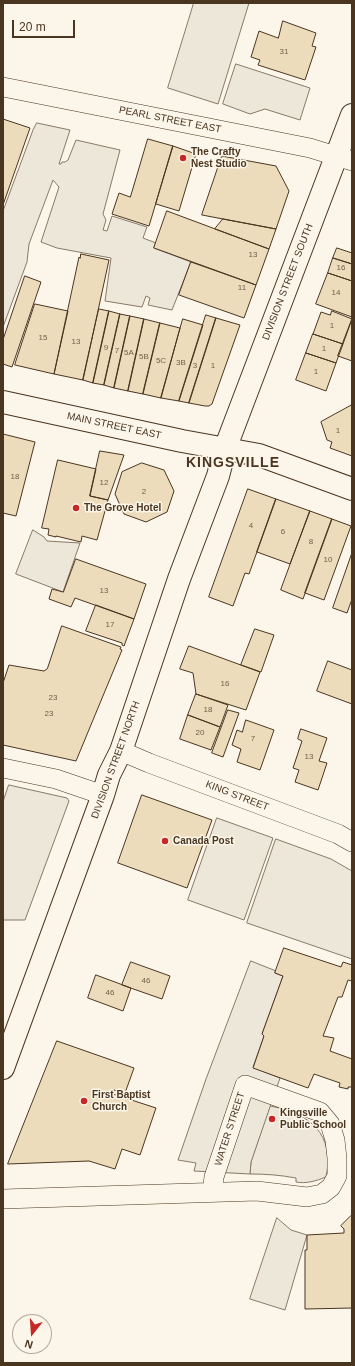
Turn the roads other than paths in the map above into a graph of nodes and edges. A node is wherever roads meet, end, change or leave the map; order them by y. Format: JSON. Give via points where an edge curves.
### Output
{"nodes":[{"id":1,"x":3,"y":87,"type":"edge"},
{"id":2,"x":352,"y":115,"type":"edge"},
{"id":3,"x":344,"y":158,"type":"edge"},
{"id":4,"x":3,"y":402,"type":"edge"},
{"id":5,"x":225,"y":449,"type":"junction"},
{"id":6,"x":352,"y":489,"type":"edge"},
{"id":7,"x":121,"y":751,"type":"junction"},
{"id":8,"x":3,"y":768,"type":"edge"},
{"id":9,"x":104,"y":794,"type":"junction"},
{"id":10,"x":352,"y":842,"type":"edge"},
{"id":11,"x":3,"y":1068,"type":"edge"},
{"id":12,"x":212,"y":1192,"type":"junction"},
{"id":13,"x":3,"y":1199,"type":"edge"}],
"edges":[{"from":1,"to":3,"type":"street","name":"PEARL STREET EAST","via":[[310,148]]},
{"from":2,"to":3,"type":"main road","name":"DIVISION STREET SOUTH"},
{"from":3,"to":5,"type":"main road","name":"DIVISION STREET SOUTH"},
{"from":4,"to":5,"type":"main road","name":"MAIN STREET EAST"},
{"from":5,"to":6,"type":"main road","name":"MAIN STREET EAST","via":[[259,455]]},
{"from":5,"to":7,"type":"main road","name":"DIVISION STREET NORTH","via":[[218,476],[179,579]]},
{"from":7,"to":9,"type":"main road","name":"DIVISION STREET NORTH","via":[[109,775]]},
{"from":7,"to":10,"type":"street","name":"KING STREET","via":[[338,834]]},
{"from":8,"to":9,"type":"street","via":[[56,779]]},
{"from":9,"to":11,"type":"main road","name":"DIVISION STREET NORTH"},
{"from":12,"to":12,"type":"street","name":"WATER STREET","via":[[257,1192],[307,1197],[322,1194],[331,1187],[337,1176],[335,1140],[330,1124],[320,1112],[245,1085],[214,1177]]},
{"from":12,"to":13,"type":"street","name":"WATER STREET"}]}
